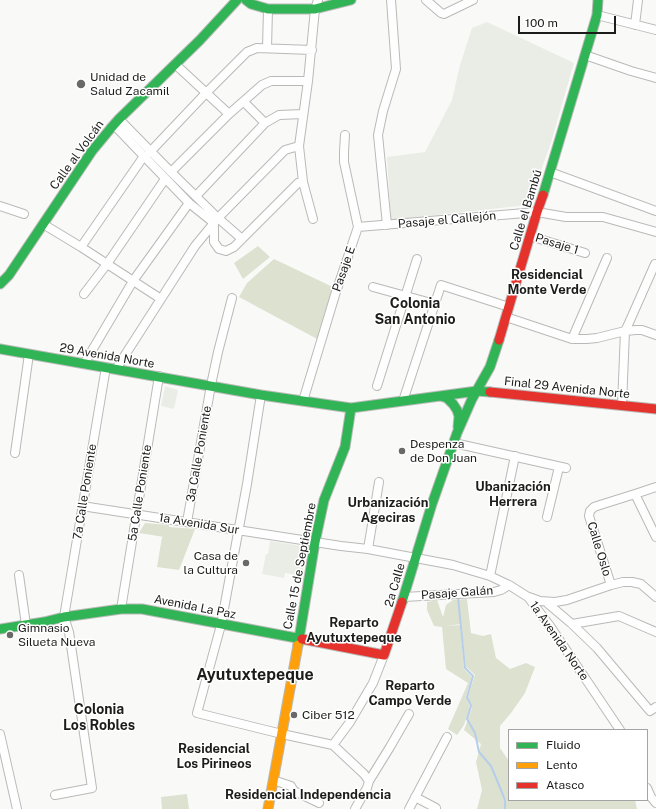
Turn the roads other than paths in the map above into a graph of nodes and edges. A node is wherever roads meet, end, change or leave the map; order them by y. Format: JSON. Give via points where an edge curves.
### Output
{"nodes":[{"id":1,"x":237,"y":0,"type":"edge"},
{"id":2,"x":246,"y":0,"type":"edge"},
{"id":3,"x":351,"y":0,"type":"edge"},
{"id":4,"x":391,"y":0,"type":"edge"},
{"id":5,"x":426,"y":0,"type":"edge"},
{"id":6,"x":473,"y":0,"type":"edge"},
{"id":7,"x":598,"y":0,"type":"edge"},
{"id":8,"x":638,"y":0,"type":"edge"},
{"id":9,"x":316,"y":5,"type":"edge"},
{"id":10,"x":268,"y":9,"type":"junction"},
{"id":11,"x":597,"y":15,"type":"junction"},
{"id":12,"x":635,"y":25,"type":"junction"},
{"id":13,"x":656,"y":30,"type":"edge"},
{"id":14,"x":267,"y":48,"type":"junction"},
{"id":15,"x":312,"y":50,"type":"junction"},
{"id":16,"x":585,"y":55,"type":"junction"},
{"id":17,"x":175,"y":64,"type":"junction"},
{"id":18,"x":656,"y":78,"type":"edge"},
{"id":19,"x":308,"y":81,"type":"junction"},
{"id":20,"x":206,"y":93,"type":"junction"},
{"id":21,"x":244,"y":102,"type":"junction"},
{"id":22,"x":229,"y":114,"type":"junction"},
{"id":23,"x":303,"y":114,"type":"junction"},
{"id":24,"x":116,"y":122,"type":"junction"},
{"id":25,"x":265,"y":123,"type":"junction"},
{"id":26,"x":345,"y":135,"type":"dead end"},
{"id":27,"x":299,"y":146,"type":"junction"},
{"id":28,"x":147,"y":154,"type":"junction"},
{"id":29,"x":171,"y":172,"type":"junction"},
{"id":30,"x":550,"y":172,"type":"junction"},
{"id":31,"x":165,"y":179,"type":"junction"},
{"id":32,"x":303,"y":182,"type":"junction"},
{"id":33,"x":196,"y":196,"type":"junction"},
{"id":34,"x":189,"y":203,"type":"junction"},
{"id":35,"x":0,"y":206,"type":"edge"},
{"id":36,"x":656,"y":211,"type":"edge"},
{"id":37,"x":537,"y":212,"type":"junction"},
{"id":38,"x":24,"y":214,"type":"dead end"},
{"id":39,"x":313,"y":219,"type":"dead end"},
{"id":40,"x":216,"y":220,"type":"junction"},
{"id":41,"x":43,"y":224,"type":"junction"},
{"id":42,"x":387,"y":225,"type":"junction"},
{"id":43,"x":358,"y":227,"type":"junction"},
{"id":44,"x":656,"y":232,"type":"edge"},
{"id":45,"x":530,"y":236,"type":"junction"},
{"id":46,"x":242,"y":239,"type":"junction"},
{"id":47,"x":81,"y":247,"type":"junction"},
{"id":48,"x":585,"y":253,"type":"dead end"},
{"id":49,"x":607,"y":258,"type":"dead end"},
{"id":50,"x":417,"y":259,"type":"dead end"},
{"id":51,"x":107,"y":264,"type":"junction"},
{"id":52,"x":655,"y":264,"type":"dead end"},
{"id":53,"x":133,"y":280,"type":"junction"},
{"id":54,"x":0,"y":284,"type":"edge"},
{"id":55,"x":373,"y":287,"type":"dead end"},
{"id":56,"x":84,"y":294,"type":"dead end"},
{"id":57,"x":405,"y":296,"type":"junction"},
{"id":58,"x":232,"y":298,"type":"dead end"},
{"id":59,"x":161,"y":299,"type":"junction"},
{"id":60,"x":435,"y":304,"type":"junction"},
{"id":61,"x":509,"y":307,"type":"junction"},
{"id":62,"x":506,"y":316,"type":"junction"},
{"id":63,"x":625,"y":331,"type":"junction"},
{"id":64,"x":656,"y":335,"type":"edge"},
{"id":65,"x":572,"y":339,"type":"junction"},
{"id":66,"x":0,"y":349,"type":"edge"},
{"id":67,"x":29,"y":354,"type":"junction"},
{"id":68,"x":84,"y":364,"type":"junction"},
{"id":69,"x":106,"y":368,"type":"junction"},
{"id":70,"x":116,"y":369,"type":"junction"},
{"id":71,"x":159,"y":376,"type":"junction"},
{"id":72,"x":211,"y":386,"type":"junction"},
{"id":73,"x":377,"y":386,"type":"dead end"},
{"id":74,"x":476,"y":391,"type":"junction"},
{"id":75,"x":261,"y":395,"type":"junction"},
{"id":76,"x":441,"y":396,"type":"junction"},
{"id":77,"x":303,"y":401,"type":"junction"},
{"id":78,"x":403,"y":401,"type":"junction"},
{"id":79,"x":622,"y":405,"type":"junction"},
{"id":80,"x":351,"y":408,"type":"junction"},
{"id":81,"x":656,"y":409,"type":"edge"},
{"id":82,"x":457,"y":433,"type":"junction"},
{"id":83,"x":454,"y":443,"type":"junction"},
{"id":84,"x":15,"y":453,"type":"dead end"},
{"id":85,"x":515,"y":456,"type":"junction"},
{"id":86,"x":379,"y":482,"type":"dead end"},
{"id":87,"x":656,"y":487,"type":"edge"},
{"id":88,"x":635,"y":494,"type":"junction"},
{"id":89,"x":82,"y":506,"type":"junction"},
{"id":90,"x":137,"y":515,"type":"junction"},
{"id":91,"x":547,"y":517,"type":"dead end"},
{"id":92,"x":187,"y":522,"type":"junction"},
{"id":93,"x":239,"y":530,"type":"junction"},
{"id":94,"x":656,"y":537,"type":"edge"},
{"id":95,"x":315,"y":542,"type":"junction"},
{"id":96,"x":368,"y":549,"type":"junction"},
{"id":97,"x":415,"y":558,"type":"junction"},
{"id":98,"x":19,"y":574,"type":"dead end"},
{"id":99,"x":490,"y":576,"type":"junction"},
{"id":100,"x":509,"y":585,"type":"junction"},
{"id":101,"x":611,"y":585,"type":"junction"},
{"id":102,"x":404,"y":597,"type":"junction"},
{"id":103,"x":528,"y":597,"type":"junction"},
{"id":104,"x":656,"y":597,"type":"edge"},
{"id":105,"x":546,"y":602,"type":"junction"},
{"id":106,"x":121,"y":609,"type":"junction"},
{"id":107,"x":64,"y":617,"type":"junction"},
{"id":108,"x":221,"y":624,"type":"junction"},
{"id":109,"x":572,"y":624,"type":"junction"},
{"id":110,"x":26,"y":625,"type":"junction"},
{"id":111,"x":0,"y":629,"type":"edge"},
{"id":112,"x":656,"y":632,"type":"edge"},
{"id":113,"x":299,"y":638,"type":"junction"},
{"id":114,"x":384,"y":654,"type":"junction"},
{"id":115,"x":656,"y":707,"type":"edge"},
{"id":116,"x":409,"y":714,"type":"dead end"},
{"id":117,"x":619,"y":729,"type":"edge"},
{"id":118,"x":0,"y":734,"type":"edge"},
{"id":119,"x":282,"y":734,"type":"junction"},
{"id":120,"x":447,"y":737,"type":"dead end"},
{"id":121,"x":332,"y":745,"type":"junction"},
{"id":122,"x":273,"y":780,"type":"junction"},
{"id":123,"x":369,"y":781,"type":"junction"},
{"id":124,"x":648,"y":790,"type":"edge"},
{"id":125,"x":55,"y":794,"type":"dead end"},
{"id":126,"x":415,"y":797,"type":"junction"},
{"id":127,"x":319,"y":802,"type":"dead end"},
{"id":128,"x":656,"y":803,"type":"edge"},
{"id":129,"x":359,"y":808,"type":"edge"},
{"id":130,"x":436,"y":808,"type":"dead end"},
{"id":131,"x":17,"y":809,"type":"edge"},
{"id":132,"x":268,"y":809,"type":"edge"},
{"id":133,"x":408,"y":809,"type":"edge"}],
"edges":[{"from":1,"to":17,"type":"street","name":"Calle al Volcán"},
{"from":2,"to":10,"type":"street"},
{"from":3,"to":9,"type":"street"},
{"from":4,"to":42,"type":"street","via":[[396,69],[378,135]]},
{"from":5,"to":6,"type":"street","via":[[444,14]]},
{"from":7,"to":11,"type":"street","name":"Calle el Bambú"},
{"from":8,"to":12,"type":"street"},
{"from":9,"to":10,"type":"street"},
{"from":9,"to":15,"type":"street"},
{"from":10,"to":14,"type":"street"},
{"from":11,"to":12,"type":"street"},
{"from":11,"to":16,"type":"street","name":"Calle el Bambú"},
{"from":12,"to":13,"type":"street"},
{"from":14,"to":15,"type":"street"},
{"from":14,"to":20,"type":"street","via":[[247,52]]},
{"from":15,"to":19,"type":"street"},
{"from":16,"to":18,"type":"street"},
{"from":16,"to":30,"type":"street","name":"Calle el Bambú"},
{"from":17,"to":20,"type":"street"},
{"from":17,"to":24,"type":"street","name":"Calle al Volcán"},
{"from":19,"to":21,"type":"street","via":[[271,81],[262,85]]},
{"from":19,"to":23,"type":"street"},
{"from":20,"to":22,"type":"street"},
{"from":20,"to":28,"type":"street"},
{"from":21,"to":22,"type":"street"},
{"from":21,"to":25,"type":"street"},
{"from":22,"to":29,"type":"street"},
{"from":23,"to":25,"type":"street","via":[[279,115]]},
{"from":23,"to":27,"type":"street"},
{"from":24,"to":28,"type":"street"},
{"from":24,"to":41,"type":"street","name":"Calle al Volcán","via":[[92,151]]},
{"from":25,"to":33,"type":"street"},
{"from":26,"to":43,"type":"street","via":[[344,162]]},
{"from":27,"to":32,"type":"street"},
{"from":27,"to":40,"type":"street","via":[[285,150]]},
{"from":28,"to":29,"type":"street"},
{"from":28,"to":31,"type":"street"},
{"from":28,"to":47,"type":"street"},
{"from":29,"to":33,"type":"street"},
{"from":30,"to":36,"type":"street"},
{"from":30,"to":37,"type":"street","name":"Calle el Bambú"},
{"from":31,"to":34,"type":"street"},
{"from":31,"to":51,"type":"street"},
{"from":32,"to":39,"type":"street"},
{"from":32,"to":46,"type":"street","via":[[298,183]]},
{"from":33,"to":40,"type":"street"},
{"from":34,"to":40,"type":"street"},
{"from":34,"to":53,"type":"street"},
{"from":35,"to":38,"type":"street"},
{"from":37,"to":42,"type":"street","name":"Pasaje el Callejón"},
{"from":37,"to":44,"type":"street","name":"Pasaje el Callejón","via":[[566,217],[603,217]]},
{"from":37,"to":45,"type":"street","name":"Calle el Bambú"},
{"from":40,"to":46,"type":"street"},
{"from":40,"to":46,"type":"street","via":[[214,242],[219,249],[226,252]]},
{"from":40,"to":59,"type":"street","via":[[195,246]]},
{"from":41,"to":47,"type":"street"},
{"from":41,"to":54,"type":"street","name":"Calle al Volcán","via":[[9,275]]},
{"from":42,"to":43,"type":"street","name":"Pasaje el Callejón"},
{"from":43,"to":77,"type":"street","name":"Pasaje E"},
{"from":45,"to":48,"type":"street","name":"Pasaje 1"},
{"from":45,"to":61,"type":"street","name":"Calle el Bambú"},
{"from":47,"to":51,"type":"street"},
{"from":49,"to":65,"type":"street"},
{"from":50,"to":57,"type":"street"},
{"from":51,"to":53,"type":"street"},
{"from":51,"to":56,"type":"street"},
{"from":52,"to":63,"type":"street"},
{"from":53,"to":59,"type":"street"},
{"from":53,"to":68,"type":"street"},
{"from":55,"to":57,"type":"street"},
{"from":57,"to":60,"type":"street"},
{"from":57,"to":73,"type":"street"},
{"from":58,"to":72,"type":"street","name":"3a Calle Poniente"},
{"from":59,"to":70,"type":"street"},
{"from":60,"to":61,"type":"street","via":[[441,285]]},
{"from":60,"to":78,"type":"street"},
{"from":61,"to":62,"type":"street","name":"Calle el Bambú"},
{"from":62,"to":65,"type":"street"},
{"from":62,"to":74,"type":"street","name":"Calle el Bambú","via":[[490,366]]},
{"from":63,"to":64,"type":"street","via":[[642,330]]},
{"from":63,"to":65,"type":"street","via":[[592,339]]},
{"from":63,"to":79,"type":"street"},
{"from":66,"to":67,"type":"street","name":"29 Avenida Norte"},
{"from":67,"to":68,"type":"street","name":"29 Avenida Norte"},
{"from":67,"to":84,"type":"street"},
{"from":68,"to":69,"type":"street","name":"29 Avenida Norte"},
{"from":69,"to":70,"type":"street","name":"29 Avenida Norte"},
{"from":69,"to":89,"type":"street","name":"7a Calle Poniente"},
{"from":70,"to":71,"type":"street","name":"29 Avenida Norte"},
{"from":71,"to":72,"type":"street","name":"29 Avenida Norte"},
{"from":71,"to":90,"type":"street","name":"5a Calle Poniente"},
{"from":72,"to":75,"type":"street","name":"29 Avenida Norte"},
{"from":72,"to":92,"type":"street","name":"3a Calle Poniente"},
{"from":74,"to":76,"type":"street","name":"Final 29 Avenida Norte"},
{"from":74,"to":79,"type":"street","name":"Final 29 Avenida Norte"},
{"from":74,"to":82,"type":"street","name":"Calle el Bambú"},
{"from":75,"to":77,"type":"street","name":"29 Avenida Norte"},
{"from":75,"to":93,"type":"street"},
{"from":76,"to":78,"type":"street","name":"Final 29 Avenida Norte"},
{"from":76,"to":82,"type":"street","via":[[458,410]]},
{"from":77,"to":80,"type":"street","name":"29 Avenida Norte"},
{"from":78,"to":80,"type":"street","name":"Final 29 Avenida Norte"},
{"from":79,"to":81,"type":"street","name":"Final 29 Avenida Norte"},
{"from":80,"to":95,"type":"street","name":"Calle 15 de Septiembre","via":[[345,447],[324,500]]},
{"from":82,"to":83,"type":"street","name":"Calle el Bambú"},
{"from":83,"to":85,"type":"street"},
{"from":83,"to":97,"type":"street","name":"Calle el Bambú"},
{"from":85,"to":91,"type":"street","via":[[562,467]]},
{"from":85,"to":99,"type":"street"},
{"from":86,"to":96,"type":"street"},
{"from":87,"to":88,"type":"street","name":"Calle Oslo"},
{"from":88,"to":94,"type":"street"},
{"from":88,"to":101,"type":"street","name":"Calle Oslo","via":[[600,505],[590,511],[589,516]]},
{"from":89,"to":90,"type":"street","name":"1a Avenida Sur"},
{"from":89,"to":107,"type":"street","name":"7a Calle Poniente"},
{"from":90,"to":92,"type":"street","name":"1a Avenida Sur"},
{"from":90,"to":106,"type":"street","name":"5a Calle Poniente"},
{"from":92,"to":93,"type":"street","name":"1a Avenida Sur"},
{"from":93,"to":95,"type":"street","name":"1a Avenida Sur"},
{"from":93,"to":108,"type":"street"},
{"from":95,"to":96,"type":"street","name":"1a Avenida Norte"},
{"from":95,"to":113,"type":"street","name":"Calle 15 de Septiembre"},
{"from":96,"to":97,"type":"street","name":"1a Avenida Norte"},
{"from":97,"to":99,"type":"street","name":"1a Avenida Norte"},
{"from":97,"to":102,"type":"street","name":"2a Calle"},
{"from":98,"to":110,"type":"street"},
{"from":99,"to":100,"type":"street","name":"1a Avenida Norte"},
{"from":100,"to":102,"type":"street","name":"Pasaje Galán","via":[[494,592]]},
{"from":100,"to":103,"type":"street","name":"1a Avenida Norte"},
{"from":101,"to":104,"type":"street","via":[[623,582],[637,583],[646,587]]},
{"from":101,"to":105,"type":"street","via":[[567,600]]},
{"from":102,"to":114,"type":"street","name":"2a Calle"},
{"from":103,"to":105,"type":"street"},
{"from":103,"to":117,"type":"street","name":"1a Avenida Norte"},
{"from":105,"to":109,"type":"street"},
{"from":106,"to":107,"type":"street","name":"Avenida La Paz"},
{"from":106,"to":108,"type":"street","name":"Avenida La Paz","via":[[148,610]]},
{"from":107,"to":110,"type":"street","name":"Avenida La Paz"},
{"from":107,"to":125,"type":"street","via":[[69,632],[92,788]]},
{"from":108,"to":113,"type":"street","name":"Avenida La Paz"},
{"from":108,"to":119,"type":"street","via":[[197,713]]},
{"from":109,"to":112,"type":"street","via":[[619,616]]},
{"from":109,"to":115,"type":"street","via":[[597,648],[650,711]]},
{"from":110,"to":111,"type":"street","name":"Avenida La Paz"},
{"from":113,"to":114,"type":"street","name":"Avenida La Paz"},
{"from":113,"to":119,"type":"street","name":"Calle 15 de Septiembre"},
{"from":114,"to":121,"type":"street","name":"2a Calle","via":[[373,683],[350,722]]},
{"from":116,"to":123,"type":"street"},
{"from":118,"to":131,"type":"street"},
{"from":119,"to":121,"type":"street"},
{"from":119,"to":122,"type":"street","name":"Calle 15 de Septiembre"},
{"from":120,"to":126,"type":"street"},
{"from":121,"to":123,"type":"street"},
{"from":122,"to":127,"type":"street","via":[[291,786],[294,791]]},
{"from":122,"to":132,"type":"street","name":"Calle 15 de Septiembre"},
{"from":123,"to":129,"type":"street"},
{"from":124,"to":128,"type":"street"},
{"from":126,"to":130,"type":"street"},
{"from":126,"to":133,"type":"street"}]}
